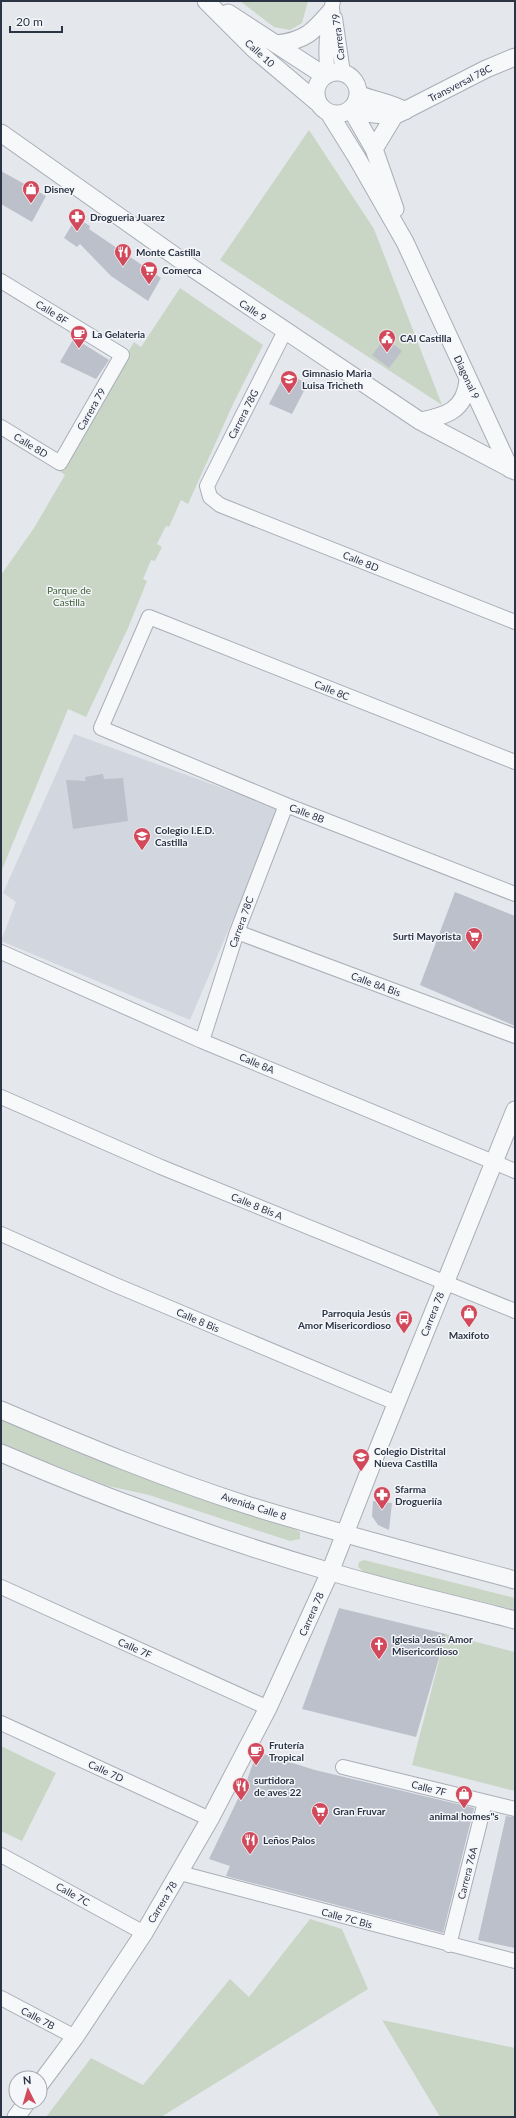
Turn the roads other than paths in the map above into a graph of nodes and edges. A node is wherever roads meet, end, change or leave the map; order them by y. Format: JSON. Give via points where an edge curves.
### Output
{"nodes":[{"id":1,"x":207,"y":1,"type":"edge"},
{"id":2,"x":333,"y":4,"type":"edge"},
{"id":3,"x":276,"y":44,"type":"junction"},
{"id":4,"x":515,"y":57,"type":"edge"},
{"id":5,"x":332,"y":74,"type":"junction"},
{"id":6,"x":355,"y":103,"type":"junction"},
{"id":7,"x":323,"y":107,"type":"junction"},
{"id":8,"x":400,"y":113,"type":"junction"},
{"id":9,"x":1,"y":133,"type":"edge"},
{"id":10,"x":374,"y":149,"type":"junction"},
{"id":11,"x":405,"y":242,"type":"junction"},
{"id":12,"x":1,"y":281,"type":"edge"},
{"id":13,"x":285,"y":331,"type":"junction"},
{"id":14,"x":122,"y":355,"type":"joint"},
{"id":15,"x":468,"y":380,"type":"junction"},
{"id":16,"x":420,"y":421,"type":"junction"},
{"id":17,"x":1,"y":427,"type":"edge"},
{"id":18,"x":60,"y":463,"type":"joint"},
{"id":19,"x":512,"y":470,"type":"edge"},
{"id":20,"x":210,"y":497,"type":"joint"},
{"id":21,"x":515,"y":622,"type":"edge"},
{"id":22,"x":101,"y":728,"type":"joint"},
{"id":23,"x":515,"y":762,"type":"edge"},
{"id":24,"x":286,"y":805,"type":"junction"},
{"id":25,"x":515,"y":894,"type":"edge"},
{"id":26,"x":237,"y":932,"type":"junction"},
{"id":27,"x":1,"y":952,"type":"edge"},
{"id":28,"x":515,"y":1036,"type":"edge"},
{"id":29,"x":202,"y":1041,"type":"junction"},
{"id":30,"x":1,"y":1097,"type":"edge"},
{"id":31,"x":515,"y":1110,"type":"edge"},
{"id":32,"x":494,"y":1162,"type":"junction"},
{"id":33,"x":515,"y":1171,"type":"edge"},
{"id":34,"x":1,"y":1234,"type":"edge"},
{"id":35,"x":445,"y":1282,"type":"junction"},
{"id":36,"x":515,"y":1311,"type":"edge"},
{"id":37,"x":396,"y":1403,"type":"junction"},
{"id":38,"x":1,"y":1410,"type":"edge"},
{"id":39,"x":1,"y":1453,"type":"edge"},
{"id":40,"x":345,"y":1535,"type":"junction"},
{"id":41,"x":330,"y":1572,"type":"junction"},
{"id":42,"x":515,"y":1580,"type":"edge"},
{"id":43,"x":1,"y":1587,"type":"edge"},
{"id":44,"x":515,"y":1620,"type":"edge"},
{"id":45,"x":268,"y":1708,"type":"junction"},
{"id":46,"x":1,"y":1723,"type":"edge"},
{"id":47,"x":343,"y":1767,"type":"dead end"},
{"id":48,"x":485,"y":1802,"type":"junction"},
{"id":49,"x":515,"y":1809,"type":"edge"},
{"id":50,"x":210,"y":1819,"type":"junction"},
{"id":51,"x":1,"y":1855,"type":"edge"},
{"id":52,"x":180,"y":1873,"type":"junction"},
{"id":53,"x":144,"y":1933,"type":"junction"},
{"id":54,"x":449,"y":1945,"type":"junction"},
{"id":55,"x":515,"y":1961,"type":"edge"},
{"id":56,"x":1,"y":1998,"type":"edge"},
{"id":57,"x":75,"y":2037,"type":"junction"},
{"id":58,"x":48,"y":2073,"type":"edge"}],
"edges":[{"from":1,"to":3,"type":"street","name":"Calle 10"},
{"from":1,"to":7,"type":"street","name":"Calle 10","via":[[254,50]]},
{"from":2,"to":3,"type":"street","via":[[307,36]]},
{"from":2,"to":5,"type":"street","name":"Carrera 79","via":[[326,38],[326,58]]},
{"from":3,"to":5,"type":"street","name":"Calle 10"},
{"from":4,"to":8,"type":"street","name":"Transversal 78C"},
{"from":5,"to":6,"type":"street","via":[[354,81]]},
{"from":5,"to":7,"type":"street","via":[[317,87]]},
{"from":6,"to":7,"type":"street","via":[[341,114]]},
{"from":6,"to":8,"type":"street","via":[[365,113]]},
{"from":6,"to":10,"type":"street","name":"Diagonal 9"},
{"from":7,"to":11,"type":"street","name":"Diagonal 9","via":[[357,158]]},
{"from":8,"to":10,"type":"street"},
{"from":9,"to":13,"type":"street","name":"Calle 9"},
{"from":10,"to":11,"type":"street","name":"Diagonal 9"},
{"from":11,"to":15,"type":"street","name":"Diagonal 9"},
{"from":12,"to":14,"type":"street","name":"Calle 8F"},
{"from":13,"to":16,"type":"street","name":"Calle 9"},
{"from":13,"to":20,"type":"street","name":"Carrera 78G","via":[[207,486]]},
{"from":14,"to":18,"type":"street","name":"Carrera 79"},
{"from":15,"to":16,"type":"street","via":[[467,390],[456,407],[439,417]]},
{"from":15,"to":19,"type":"street","name":"Diagonal 9"},
{"from":16,"to":19,"type":"street","name":"Calle 9"},
{"from":17,"to":18,"type":"street","name":"Calle 8D"},
{"from":20,"to":21,"type":"street","name":"Calle 8D","via":[[220,506]]},
{"from":22,"to":23,"type":"street","name":"Calle 8C","via":[[149,617]]},
{"from":22,"to":24,"type":"street","name":"Calle 8B"},
{"from":24,"to":25,"type":"street","name":"Calle 8B"},
{"from":24,"to":26,"type":"street","name":"Carrera 78C"},
{"from":26,"to":28,"type":"street","name":"Calle 8A Bis"},
{"from":26,"to":29,"type":"street","name":"Carrera 78C"},
{"from":27,"to":29,"type":"street","name":"Calle 8A"},
{"from":29,"to":32,"type":"street","name":"Calle 8A"},
{"from":30,"to":35,"type":"street","name":"Calle 8 Bis A","via":[[161,1167]]},
{"from":31,"to":32,"type":"street","name":"Carrera 78"},
{"from":32,"to":33,"type":"street","name":"Calle 8A"},
{"from":32,"to":35,"type":"street","name":"Carrera 78"},
{"from":34,"to":37,"type":"street","name":"Calle 8 Bis"},
{"from":35,"to":36,"type":"street","name":"Calle 8 Bis A"},
{"from":35,"to":37,"type":"street","name":"Carrera 78"},
{"from":37,"to":40,"type":"street","name":"Carrera 78"},
{"from":38,"to":40,"type":"street","name":"Avenida Calle 8","via":[[174,1479]]},
{"from":39,"to":41,"type":"street","via":[[171,1519]]},
{"from":40,"to":41,"type":"street","name":"Carrera 78"},
{"from":40,"to":42,"type":"street","name":"Avenida Calle 8"},
{"from":41,"to":44,"type":"street"},
{"from":41,"to":45,"type":"street","name":"Carrera 78"},
{"from":43,"to":45,"type":"street","name":"Calle 7F"},
{"from":45,"to":50,"type":"street","name":"Carrera 78"},
{"from":46,"to":50,"type":"street","name":"Calle 7D"},
{"from":47,"to":48,"type":"street","name":"Calle 7F"},
{"from":48,"to":49,"type":"street","name":"Calle 7F"},
{"from":48,"to":54,"type":"street","name":"Carrera 76A"},
{"from":50,"to":52,"type":"street","name":"Carrera 78"},
{"from":51,"to":53,"type":"street","name":"Calle 7C"},
{"from":52,"to":53,"type":"street","name":"Carrera 78"},
{"from":52,"to":54,"type":"street","name":"Calle 7C Bis"},
{"from":53,"to":57,"type":"street","name":"Carrera 78"},
{"from":54,"to":55,"type":"street","name":"Calle 7C Bis"},
{"from":56,"to":57,"type":"street","name":"Calle 7B"},
{"from":57,"to":58,"type":"street","name":"Carrera 78"}]}
